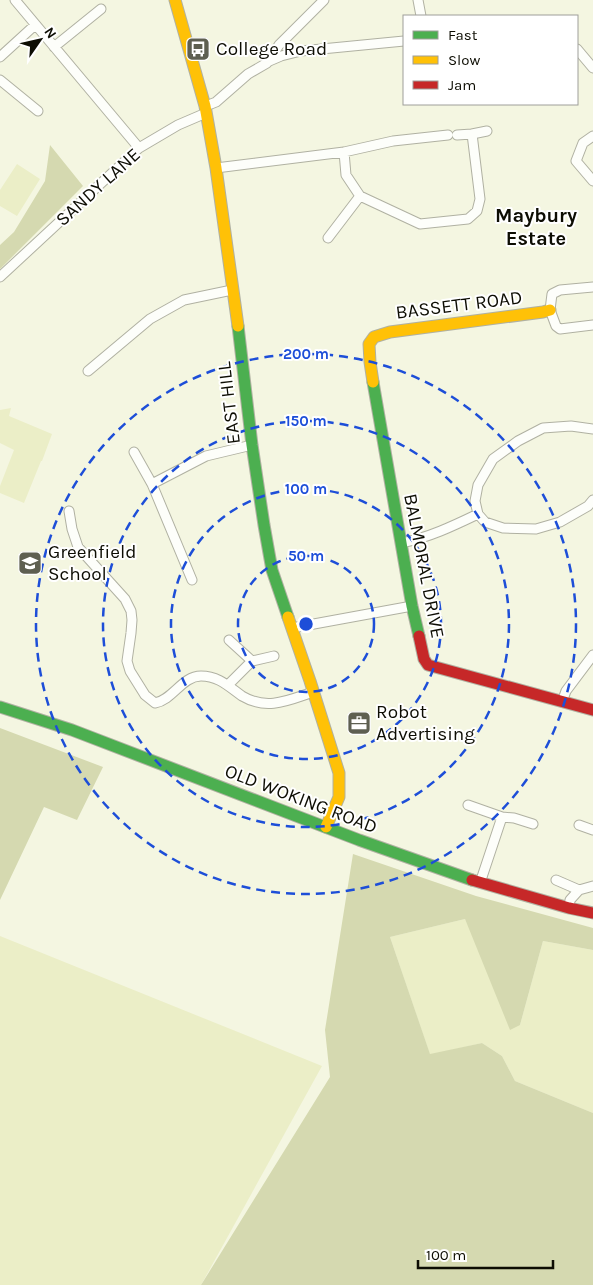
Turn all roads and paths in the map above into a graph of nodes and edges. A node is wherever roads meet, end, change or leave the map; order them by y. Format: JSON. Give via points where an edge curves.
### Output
{"nodes":[{"id":1,"x":15,"y":0,"type":"edge"},
{"id":2,"x":324,"y":0,"type":"edge"},
{"id":3,"x":418,"y":0,"type":"edge"},
{"id":4,"x":178,"y":1,"type":"edge"},
{"id":5,"x":101,"y":9,"type":"dead end"},
{"id":6,"x":421,"y":15,"type":"edge"},
{"id":7,"x":36,"y":25,"type":"junction"},
{"id":8,"x":403,"y":41,"type":"edge"},
{"id":9,"x":54,"y":47,"type":"junction"},
{"id":10,"x":578,"y":50,"type":"edge"},
{"id":11,"x":0,"y":57,"type":"edge"},
{"id":12,"x":266,"y":62,"type":"junction"},
{"id":13,"x":593,"y":68,"type":"edge"},
{"id":14,"x":0,"y":80,"type":"edge"},
{"id":15,"x":206,"y":109,"type":"junction"},
{"id":16,"x":38,"y":111,"type":"dead end"},
{"id":17,"x":487,"y":131,"type":"dead end"},
{"id":18,"x":472,"y":134,"type":"junction"},
{"id":19,"x":593,"y":136,"type":"edge"},
{"id":20,"x":139,"y":148,"type":"junction"},
{"id":21,"x":344,"y":152,"type":"junction"},
{"id":22,"x":216,"y":168,"type":"junction"},
{"id":23,"x":593,"y":180,"type":"edge"},
{"id":24,"x":360,"y":196,"type":"junction"},
{"id":25,"x":328,"y":238,"type":"dead end"},
{"id":26,"x":0,"y":277,"type":"edge"},
{"id":27,"x":593,"y":287,"type":"edge"},
{"id":28,"x":232,"y":290,"type":"junction"},
{"id":29,"x":550,"y":310,"type":"junction"},
{"id":30,"x":593,"y":325,"type":"edge"},
{"id":31,"x":374,"y":336,"type":"joint"},
{"id":32,"x":88,"y":371,"type":"dead end"},
{"id":33,"x":593,"y":429,"type":"edge"},
{"id":34,"x":252,"y":445,"type":"junction"},
{"id":35,"x":134,"y":452,"type":"dead end"},
{"id":36,"x":152,"y":484,"type":"junction"},
{"id":37,"x":593,"y":500,"type":"edge"},
{"id":38,"x":69,"y":512,"type":"dead end"},
{"id":39,"x":478,"y":514,"type":"junction"},
{"id":40,"x":401,"y":542,"type":"junction"},
{"id":41,"x":192,"y":580,"type":"dead end"},
{"id":42,"x":412,"y":606,"type":"junction"},
{"id":43,"x":292,"y":628,"type":"junction"},
{"id":44,"x":229,"y":640,"type":"dead end"},
{"id":45,"x":593,"y":655,"type":"edge"},
{"id":46,"x":274,"y":656,"type":"dead end"},
{"id":47,"x":252,"y":661,"type":"junction"},
{"id":48,"x":228,"y":685,"type":"junction"},
{"id":49,"x":313,"y":692,"type":"junction"},
{"id":50,"x":562,"y":702,"type":"junction"},
{"id":51,"x":0,"y":707,"type":"edge"},
{"id":52,"x":593,"y":710,"type":"edge"},
{"id":53,"x":468,"y":805,"type":"dead end"},
{"id":54,"x":502,"y":817,"type":"junction"},
{"id":55,"x":533,"y":824,"type":"dead end"},
{"id":56,"x":579,"y":825,"type":"dead end"},
{"id":57,"x":326,"y":827,"type":"junction"},
{"id":58,"x":593,"y":830,"type":"edge"},
{"id":59,"x":556,"y":880,"type":"dead end"},
{"id":60,"x":480,"y":883,"type":"junction"},
{"id":61,"x":593,"y":886,"type":"edge"},
{"id":62,"x":579,"y":890,"type":"junction"},
{"id":63,"x":569,"y":908,"type":"junction"},
{"id":64,"x":593,"y":912,"type":"edge"}],
"edges":[{"from":1,"to":7,"type":"street"},
{"from":2,"to":12,"type":"street","via":[[279,44]]},
{"from":3,"to":6,"type":"street"},
{"from":4,"to":15,"type":"street"},
{"from":5,"to":9,"type":"street"},
{"from":7,"to":9,"type":"street"},
{"from":7,"to":11,"type":"street"},
{"from":8,"to":12,"type":"street","via":[[301,51]]},
{"from":9,"to":20,"type":"street"},
{"from":10,"to":13,"type":"street"},
{"from":12,"to":15,"type":"street","name":"SANDY LANE"},
{"from":14,"to":16,"type":"street"},
{"from":15,"to":20,"type":"street","name":"SANDY LANE"},
{"from":15,"to":22,"type":"street","name":"EAST HILL"},
{"from":17,"to":18,"type":"street"},
{"from":18,"to":21,"type":"street","via":[[393,141]]},
{"from":18,"to":24,"type":"street","via":[[480,198],[477,211],[468,219],[420,224]]},
{"from":19,"to":23,"type":"street","via":[[583,143],[576,161]]},
{"from":20,"to":26,"type":"street","name":"SANDY LANE"},
{"from":21,"to":22,"type":"street"},
{"from":21,"to":24,"type":"street","via":[[346,175]]},
{"from":22,"to":28,"type":"street","name":"EAST HILL"},
{"from":24,"to":25,"type":"street"},
{"from":27,"to":29,"type":"street","name":"BASSETT ROAD","via":[[560,290],[552,294]]},
{"from":28,"to":32,"type":"street","via":[[184,300],[150,319]]},
{"from":28,"to":34,"type":"street","name":"EAST HILL"},
{"from":29,"to":30,"type":"street","name":"BASSETT ROAD","via":[[560,329]]},
{"from":29,"to":31,"type":"street","name":"BASSETT ROAD"},
{"from":31,"to":40,"type":"street","name":"BALMORAL DRIVE","via":[[369,344],[370,362]]},
{"from":33,"to":39,"type":"street","via":[[571,426],[543,428],[493,459],[478,485],[475,501]]},
{"from":34,"to":36,"type":"street","via":[[206,456]]},
{"from":34,"to":43,"type":"street","name":"EAST HILL","via":[[272,570]]},
{"from":35,"to":36,"type":"street"},
{"from":36,"to":41,"type":"street"},
{"from":37,"to":39,"type":"street","via":[[560,522],[536,528],[503,528],[485,522]]},
{"from":38,"to":48,"type":"street","via":[[78,547],[126,599],[132,620],[127,661],[145,694],[155,703],[160,702],[186,681],[201,676],[216,678]]},
{"from":39,"to":40,"type":"street","via":[[417,540]]},
{"from":40,"to":42,"type":"street","name":"BALMORAL DRIVE"},
{"from":42,"to":43,"type":"street"},
{"from":42,"to":50,"type":"street","name":"BALMORAL DRIVE","via":[[428,665]]},
{"from":43,"to":49,"type":"street","name":"EAST HILL"},
{"from":44,"to":47,"type":"street"},
{"from":45,"to":50,"type":"street","via":[[566,691]]},
{"from":46,"to":47,"type":"street"},
{"from":47,"to":48,"type":"street"},
{"from":48,"to":49,"type":"street","via":[[260,703],[283,702]]},
{"from":49,"to":57,"type":"street","name":"EAST HILL","via":[[339,773],[339,797]]},
{"from":50,"to":52,"type":"street","name":"BALMORAL DRIVE"},
{"from":51,"to":57,"type":"street","name":"OLD WOKING ROAD","via":[[72,730]]},
{"from":53,"to":54,"type":"street"},
{"from":54,"to":55,"type":"street"},
{"from":54,"to":60,"type":"street"},
{"from":56,"to":58,"type":"street"},
{"from":57,"to":60,"type":"street","name":"OLD WOKING ROAD"},
{"from":59,"to":62,"type":"street"},
{"from":60,"to":63,"type":"street","name":"OLD WOKING ROAD"},
{"from":61,"to":62,"type":"street"},
{"from":62,"to":63,"type":"street","via":[[570,900]]},
{"from":63,"to":64,"type":"street","name":"OLD WOKING ROAD"}]}
